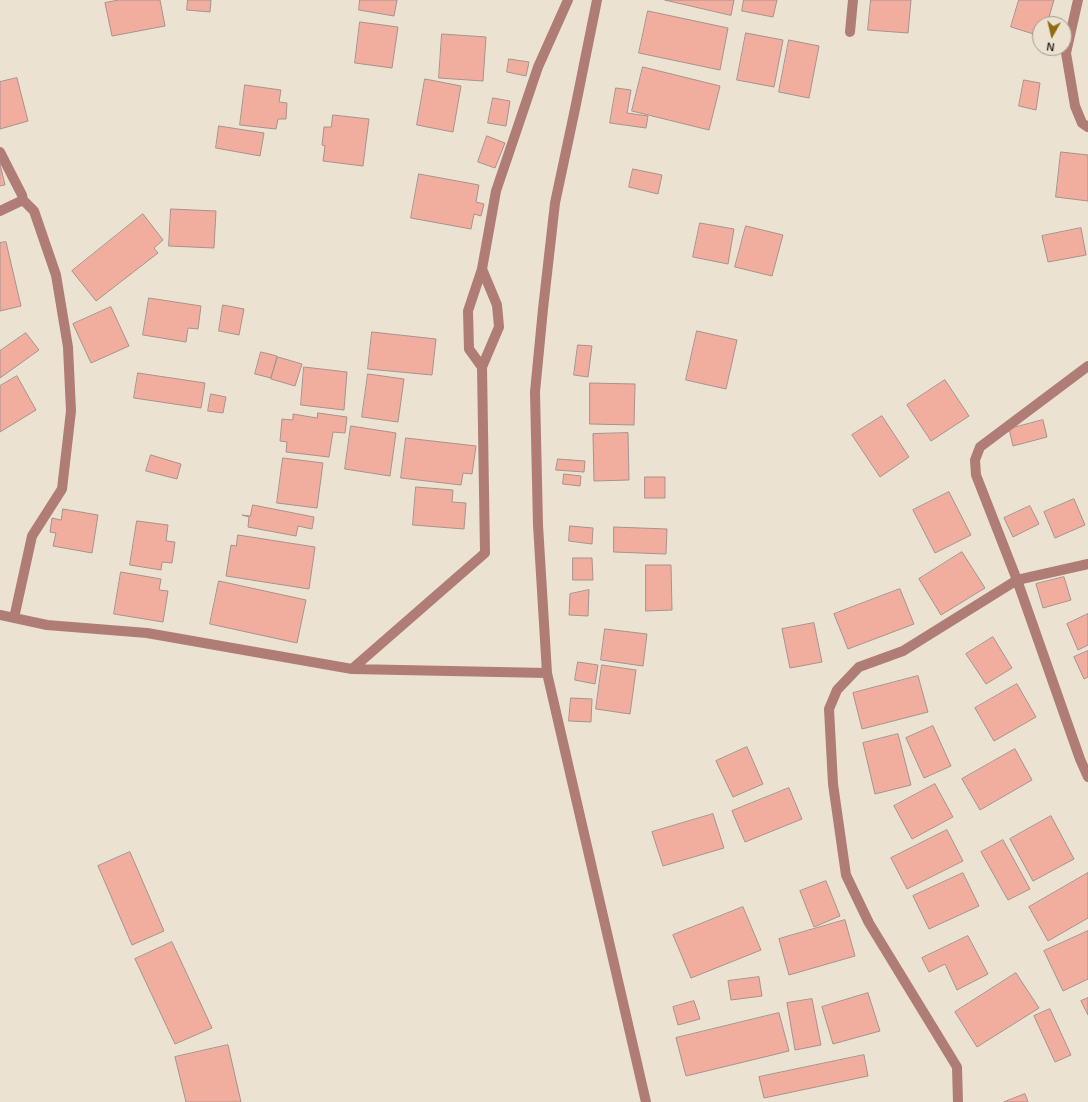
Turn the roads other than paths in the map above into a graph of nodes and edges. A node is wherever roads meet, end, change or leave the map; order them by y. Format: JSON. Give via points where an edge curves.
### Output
{"nodes":[{"id":1,"x":568,"y":0,"type":"edge"},
{"id":2,"x":597,"y":0,"type":"edge"},
{"id":3,"x":853,"y":0,"type":"edge"},
{"id":4,"x":1078,"y":0,"type":"edge"},
{"id":5,"x":850,"y":32,"type":"dead end"},
{"id":6,"x":1088,"y":127,"type":"edge"},
{"id":7,"x":0,"y":152,"type":"edge"},
{"id":8,"x":23,"y":200,"type":"junction"},
{"id":9,"x":0,"y":211,"type":"edge"},
{"id":10,"x":482,"y":269,"type":"junction"},
{"id":11,"x":1088,"y":366,"type":"edge"},
{"id":12,"x":482,"y":367,"type":"junction"},
{"id":13,"x":1088,"y":564,"type":"edge"},
{"id":14,"x":1017,"y":580,"type":"junction"},
{"id":15,"x":0,"y":616,"type":"edge"},
{"id":16,"x":14,"y":618,"type":"junction"},
{"id":17,"x":352,"y":669,"type":"junction"},
{"id":18,"x":547,"y":673,"type":"junction"},
{"id":19,"x":1088,"y":777,"type":"edge"},
{"id":20,"x":646,"y":1102,"type":"edge"},
{"id":21,"x":958,"y":1102,"type":"edge"}],
"edges":[{"from":1,"to":10,"type":"street","via":[[538,67],[496,191]]},
{"from":2,"to":18,"type":"street","via":[[555,203],[535,392],[538,525]]},
{"from":3,"to":5,"type":"street"},
{"from":4,"to":6,"type":"street","via":[[1066,53],[1075,106],[1082,123]]},
{"from":7,"to":8,"type":"street"},
{"from":8,"to":9,"type":"street"},
{"from":8,"to":16,"type":"street","via":[[34,211],[56,275],[68,347],[71,411],[62,489],[32,536]]},
{"from":10,"to":12,"type":"street","via":[[468,311],[469,349]]},
{"from":10,"to":12,"type":"street","via":[[497,305],[499,327]]},
{"from":11,"to":14,"type":"street","via":[[980,446],[975,460],[976,475]]},
{"from":12,"to":17,"type":"street","via":[[485,553]]},
{"from":13,"to":14,"type":"street"},
{"from":14,"to":19,"type":"street"},
{"from":14,"to":21,"type":"street","via":[[903,651],[859,667],[837,690],[829,709],[833,784],[846,875],[869,923],[957,1067]]},
{"from":15,"to":16,"type":"street"},
{"from":16,"to":17,"type":"street","via":[[48,625],[147,633]]},
{"from":17,"to":18,"type":"street"},
{"from":18,"to":20,"type":"street"}]}
